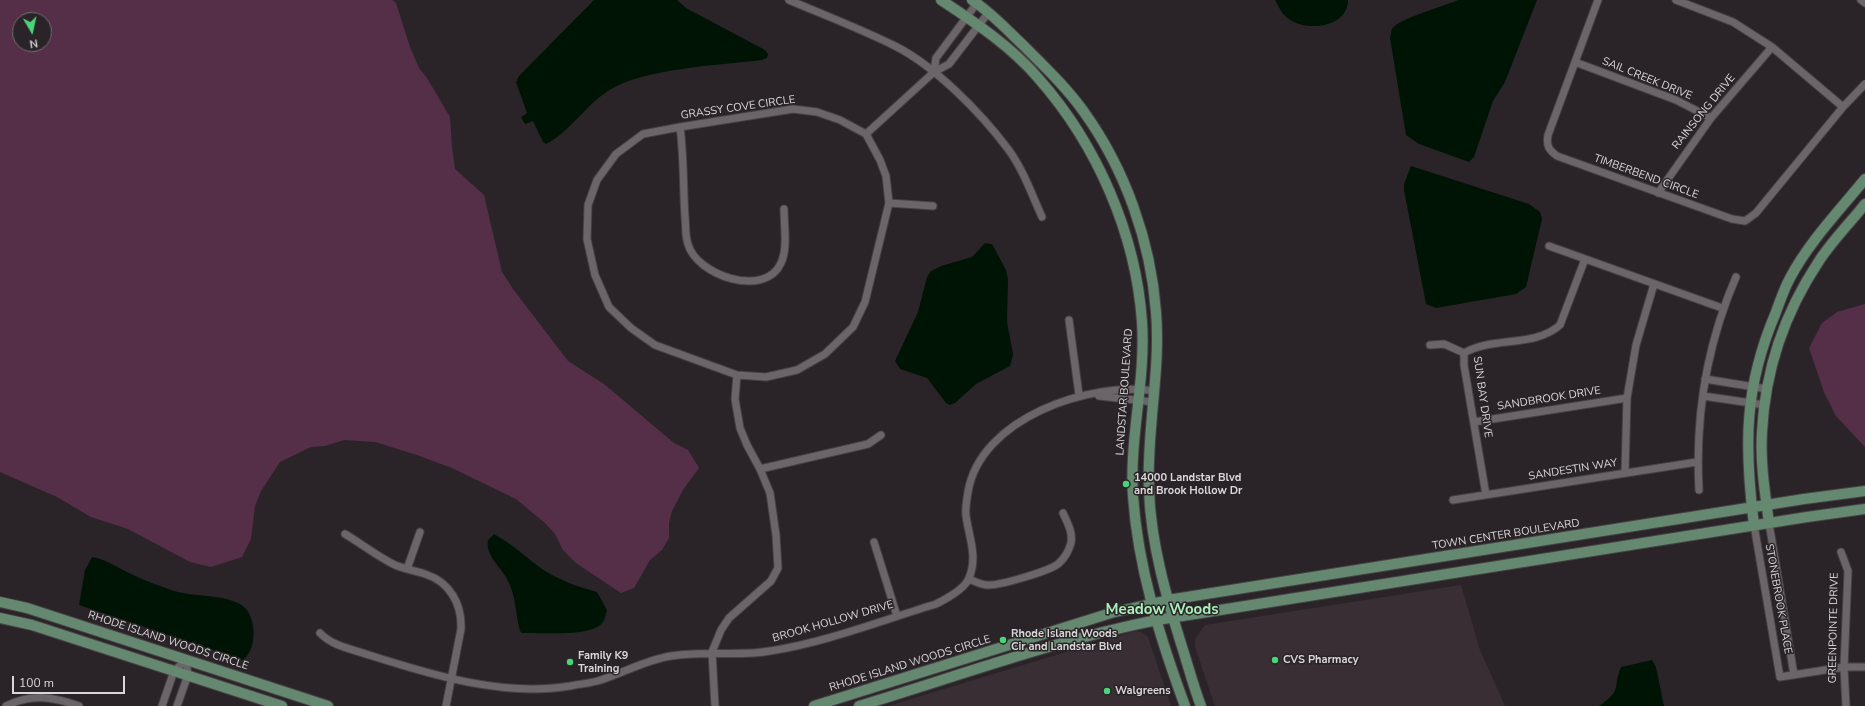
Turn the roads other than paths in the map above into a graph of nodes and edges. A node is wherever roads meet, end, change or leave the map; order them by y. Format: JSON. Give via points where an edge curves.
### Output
{"nodes":[{"id":1,"x":789,"y":0,"type":"edge"},
{"id":2,"x":941,"y":0,"type":"edge"},
{"id":3,"x":1598,"y":0,"type":"edge"},
{"id":4,"x":1676,"y":0,"type":"edge"},
{"id":5,"x":1861,"y":0,"type":"edge"},
{"id":6,"x":974,"y":2,"type":"edge"},
{"id":7,"x":1865,"y":3,"type":"edge"},
{"id":8,"x":989,"y":12,"type":"junction"},
{"id":9,"x":968,"y":17,"type":"junction"},
{"id":10,"x":979,"y":25,"type":"junction"},
{"id":11,"x":1772,"y":47,"type":"junction"},
{"id":12,"x":1575,"y":62,"type":"junction"},
{"id":13,"x":934,"y":72,"type":"junction"},
{"id":14,"x":1865,"y":84,"type":"edge"},
{"id":15,"x":1843,"y":107,"type":"junction"},
{"id":16,"x":1711,"y":118,"type":"junction"},
{"id":17,"x":680,"y":126,"type":"junction"},
{"id":18,"x":866,"y":134,"type":"junction"},
{"id":19,"x":1865,"y":179,"type":"edge"},
{"id":20,"x":1658,"y":193,"type":"junction"},
{"id":21,"x":889,"y":203,"type":"junction"},
{"id":22,"x":1865,"y":204,"type":"edge"},
{"id":23,"x":933,"y":206,"type":"dead end"},
{"id":24,"x":784,"y":209,"type":"dead end"},
{"id":25,"x":1042,"y":217,"type":"dead end"},
{"id":26,"x":1549,"y":246,"type":"dead end"},
{"id":27,"x":1585,"y":259,"type":"junction"},
{"id":28,"x":1736,"y":277,"type":"dead end"},
{"id":29,"x":1654,"y":284,"type":"junction"},
{"id":30,"x":1722,"y":308,"type":"junction"},
{"id":31,"x":1069,"y":320,"type":"dead end"},
{"id":32,"x":1430,"y":345,"type":"dead end"},
{"id":33,"x":1464,"y":353,"type":"junction"},
{"id":34,"x":737,"y":375,"type":"junction"},
{"id":35,"x":1705,"y":379,"type":"junction"},
{"id":36,"x":1752,"y":387,"type":"junction"},
{"id":37,"x":1140,"y":388,"type":"junction"},
{"id":38,"x":1767,"y":389,"type":"junction"},
{"id":39,"x":1154,"y":391,"type":"junction"},
{"id":40,"x":1079,"y":395,"type":"junction"},
{"id":41,"x":1703,"y":396,"type":"junction"},
{"id":42,"x":1627,"y":398,"type":"junction"},
{"id":43,"x":1138,"y":400,"type":"junction"},
{"id":44,"x":1153,"y":402,"type":"junction"},
{"id":45,"x":1749,"y":404,"type":"junction"},
{"id":46,"x":1765,"y":405,"type":"junction"},
{"id":47,"x":1474,"y":422,"type":"junction"},
{"id":48,"x":881,"y":435,"type":"dead end"},
{"id":49,"x":1697,"y":462,"type":"junction"},
{"id":50,"x":760,"y":469,"type":"junction"},
{"id":51,"x":1625,"y":473,"type":"junction"},
{"id":52,"x":1699,"y":490,"type":"dead end"},
{"id":53,"x":1865,"y":491,"type":"edge"},
{"id":54,"x":1486,"y":495,"type":"junction"},
{"id":55,"x":1453,"y":500,"type":"dead end"},
{"id":56,"x":1766,"y":505,"type":"junction"},
{"id":57,"x":1752,"y":508,"type":"junction"},
{"id":58,"x":1865,"y":509,"type":"edge"},
{"id":59,"x":1063,"y":513,"type":"dead end"},
{"id":60,"x":1769,"y":523,"type":"junction"},
{"id":61,"x":1754,"y":525,"type":"junction"},
{"id":62,"x":420,"y":532,"type":"dead end"},
{"id":63,"x":345,"y":534,"type":"dead end"},
{"id":64,"x":874,"y":542,"type":"dead end"},
{"id":65,"x":1841,"y":552,"type":"dead end"},
{"id":66,"x":1427,"y":559,"type":"junction"},
{"id":67,"x":408,"y":569,"type":"junction"},
{"id":68,"x":1430,"y":577,"type":"junction"},
{"id":69,"x":969,"y":579,"type":"junction"},
{"id":70,"x":1168,"y":600,"type":"junction"},
{"id":71,"x":0,"y":602,"type":"edge"},
{"id":72,"x":1151,"y":604,"type":"junction"},
{"id":73,"x":896,"y":616,"type":"junction"},
{"id":74,"x":0,"y":618,"type":"edge"},
{"id":75,"x":1173,"y":618,"type":"junction"},
{"id":76,"x":1157,"y":620,"type":"junction"},
{"id":77,"x":320,"y":633,"type":"dead end"},
{"id":78,"x":712,"y":652,"type":"junction"},
{"id":79,"x":186,"y":660,"type":"junction"},
{"id":80,"x":1844,"y":667,"type":"junction"},
{"id":81,"x":1865,"y":667,"type":"edge"},
{"id":82,"x":174,"y":671,"type":"junction"},
{"id":83,"x":188,"y":675,"type":"junction"},
{"id":84,"x":1794,"y":675,"type":"junction"},
{"id":85,"x":452,"y":677,"type":"junction"},
{"id":86,"x":6,"y":706,"type":"edge"},
{"id":87,"x":79,"y":706,"type":"edge"},
{"id":88,"x":162,"y":706,"type":"edge"},
{"id":89,"x":177,"y":706,"type":"edge"},
{"id":90,"x":282,"y":706,"type":"edge"},
{"id":91,"x":328,"y":706,"type":"edge"},
{"id":92,"x":446,"y":706,"type":"edge"},
{"id":93,"x":715,"y":706,"type":"edge"},
{"id":94,"x":814,"y":706,"type":"edge"},
{"id":95,"x":859,"y":706,"type":"edge"},
{"id":96,"x":1185,"y":706,"type":"edge"},
{"id":97,"x":1201,"y":706,"type":"edge"},
{"id":98,"x":1846,"y":706,"type":"edge"}],
"edges":[{"from":1,"to":13,"type":"street","via":[[896,46]]},
{"from":2,"to":9,"type":"main road","name":"LANDSTAR BOULEVARD"},
{"from":3,"to":12,"type":"street","name":"TIMBERBEND CIRCLE"},
{"from":4,"to":11,"type":"street","via":[[1733,22]]},
{"from":5,"to":7,"type":"street"},
{"from":6,"to":8,"type":"main road"},
{"from":6,"to":9,"type":"street"},
{"from":8,"to":10,"type":"street"},
{"from":8,"to":39,"type":"main road","via":[[1050,72],[1084,112],[1111,155],[1135,211],[1151,274],[1157,347]]},
{"from":9,"to":10,"type":"main road","name":"LANDSTAR BOULEVARD"},
{"from":9,"to":13,"type":"street","via":[[936,58]]},
{"from":10,"to":13,"type":"street","via":[[949,64]]},
{"from":10,"to":37,"type":"main road","name":"LANDSTAR BOULEVARD","via":[[1005,45],[1039,78],[1071,120],[1097,163],[1119,214],[1134,273],[1142,322]]},
{"from":11,"to":15,"type":"street"},
{"from":11,"to":16,"type":"street","name":"RAINSONG DRIVE"},
{"from":12,"to":16,"type":"street","name":"SAIL CREEK DRIVE","via":[[1676,100]]},
{"from":12,"to":20,"type":"street","name":"TIMBERBEND CIRCLE","via":[[1548,135],[1549,150],[1557,156]]},
{"from":13,"to":18,"type":"street"},
{"from":13,"to":25,"type":"street","via":[[979,115],[1009,150],[1027,182]]},
{"from":14,"to":15,"type":"street","name":"TIMBERBEND CIRCLE"},
{"from":15,"to":20,"type":"street","name":"TIMBERBEND CIRCLE","via":[[1756,213],[1745,221],[1732,219]]},
{"from":16,"to":20,"type":"street","name":"RAINSONG DRIVE"},
{"from":17,"to":18,"type":"street","name":"GRASSY COVE CIRCLE","via":[[793,109],[817,112],[840,120]]},
{"from":17,"to":24,"type":"street","via":[[684,152],[683,190],[688,245],[696,259],[710,270],[744,282],[758,282],[772,275],[781,263],[784,250]]},
{"from":17,"to":34,"type":"street","name":"GRASSY COVE CIRCLE","via":[[644,134],[616,154],[597,180],[588,205],[587,232],[595,275],[609,307],[631,328],[655,345]]},
{"from":18,"to":21,"type":"street","name":"GRASSY COVE CIRCLE","via":[[884,171]]},
{"from":19,"to":36,"type":"main road","via":[[1809,248],[1790,278],[1763,343]]},
{"from":21,"to":23,"type":"street"},
{"from":21,"to":34,"type":"street","name":"GRASSY COVE CIRCLE","via":[[864,302],[852,327],[825,354],[797,370],[766,377]]},
{"from":22,"to":38,"type":"main road","via":[[1819,260],[1796,300],[1777,346]]},
{"from":26,"to":27,"type":"street"},
{"from":27,"to":29,"type":"street"},
{"from":27,"to":33,"type":"street","name":"SUN BAY DRIVE","via":[[1560,325],[1552,332],[1540,337],[1476,346]]},
{"from":28,"to":30,"type":"street"},
{"from":29,"to":30,"type":"street"},
{"from":29,"to":42,"type":"street","via":[[1636,345]]},
{"from":30,"to":35,"type":"street","via":[[1711,345]]},
{"from":31,"to":40,"type":"street"},
{"from":32,"to":33,"type":"street","via":[[1444,344]]},
{"from":33,"to":47,"type":"street","name":"SUN BAY DRIVE"},
{"from":34,"to":50,"type":"street","via":[[735,399],[740,428]]},
{"from":35,"to":36,"type":"street"},
{"from":35,"to":41,"type":"street"},
{"from":36,"to":38,"type":"street"},
{"from":36,"to":45,"type":"main road"},
{"from":37,"to":39,"type":"street"},
{"from":37,"to":40,"type":"street"},
{"from":37,"to":43,"type":"main road","name":"LANDSTAR BOULEVARD"},
{"from":38,"to":46,"type":"main road"},
{"from":39,"to":44,"type":"main road"},
{"from":40,"to":43,"type":"street"},
{"from":40,"to":69,"type":"street","via":[[1044,408],[1011,428],[991,445],[977,467],[968,490],[966,514],[974,558]]},
{"from":41,"to":45,"type":"street"},
{"from":41,"to":49,"type":"street"},
{"from":42,"to":47,"type":"street","name":"SANDBROOK DRIVE"},
{"from":42,"to":51,"type":"street"},
{"from":43,"to":44,"type":"street"},
{"from":43,"to":72,"type":"main road","name":"LANDSTAR BOULEVARD","via":[[1133,448],[1133,495],[1138,542]]},
{"from":44,"to":70,"type":"main road","via":[[1149,491],[1155,546]]},
{"from":45,"to":46,"type":"street"},
{"from":45,"to":57,"type":"main road","via":[[1747,449]]},
{"from":46,"to":56,"type":"main road","via":[[1762,433]]},
{"from":47,"to":54,"type":"street","name":"SUN BAY DRIVE"},
{"from":48,"to":50,"type":"street","via":[[868,444]]},
{"from":49,"to":51,"type":"street","name":"SANDESTIN WAY"},
{"from":49,"to":52,"type":"street"},
{"from":50,"to":78,"type":"street","via":[[770,493],[778,568],[771,581],[729,618],[720,630]]},
{"from":51,"to":54,"type":"street","name":"SANDESTIN WAY"},
{"from":53,"to":56,"type":"main road","name":"TOWN CENTER BOULEVARD"},
{"from":54,"to":55,"type":"street","name":"SANDESTIN WAY"},
{"from":56,"to":57,"type":"main road","name":"TOWN CENTER BOULEVARD"},
{"from":56,"to":60,"type":"main road"},
{"from":57,"to":61,"type":"main road"},
{"from":57,"to":66,"type":"main road","name":"TOWN CENTER BOULEVARD"},
{"from":58,"to":60,"type":"main road"},
{"from":59,"to":69,"type":"street","via":[[1071,542],[1059,564],[1001,584],[986,585]]},
{"from":60,"to":61,"type":"main road"},
{"from":60,"to":84,"type":"street","name":"STONEBROOK PLACE"},
{"from":61,"to":68,"type":"main road"},
{"from":61,"to":84,"type":"street","name":"STONEBROOK PLACE","via":[[1780,677]]},
{"from":62,"to":67,"type":"street"},
{"from":63,"to":67,"type":"street","via":[[389,562]]},
{"from":64,"to":73,"type":"street"},
{"from":65,"to":80,"type":"street","name":"GREENPOINTE DRIVE","via":[[1848,571]]},
{"from":66,"to":68,"type":"main road"},
{"from":66,"to":70,"type":"main road","name":"TOWN CENTER BOULEVARD"},
{"from":67,"to":85,"type":"street","via":[[441,582],[457,603],[461,629]]},
{"from":68,"to":75,"type":"main road"},
{"from":69,"to":73,"type":"street","name":"BROOK HOLLOW DRIVE","via":[[951,596],[936,604]]},
{"from":70,"to":72,"type":"main road","name":"TOWN CENTER BOULEVARD"},
{"from":70,"to":75,"type":"main road"},
{"from":71,"to":79,"type":"main road","name":"RHODE ISLAND WOODS CIRCLE","via":[[27,608]]},
{"from":72,"to":76,"type":"main road","name":"LANDSTAR BOULEVARD"},
{"from":72,"to":94,"type":"main road","name":"RHODE ISLAND WOODS CIRCLE"},
{"from":73,"to":78,"type":"street","name":"BROOK HOLLOW DRIVE","via":[[794,647],[768,652]]},
{"from":74,"to":82,"type":"main road","via":[[32,625]]},
{"from":75,"to":76,"type":"main road"},
{"from":75,"to":97,"type":"main road"},
{"from":76,"to":95,"type":"main road","via":[[1052,646]]},
{"from":76,"to":96,"type":"main road","name":"LANDSTAR BOULEVARD"},
{"from":77,"to":85,"type":"street","name":"BROOK HOLLOW DRIVE","via":[[335,644],[404,666]]},
{"from":78,"to":85,"type":"street","name":"BROOK HOLLOW DRIVE","via":[[651,660],[600,680],[568,686],[528,689]]},
{"from":78,"to":93,"type":"street"},
{"from":79,"to":82,"type":"street"},
{"from":79,"to":83,"type":"street"},
{"from":79,"to":91,"type":"main road","name":"RHODE ISLAND WOODS CIRCLE"},
{"from":80,"to":81,"type":"street"},
{"from":80,"to":84,"type":"street"},
{"from":80,"to":98,"type":"street","name":"GREENPOINTE DRIVE"},
{"from":82,"to":83,"type":"main road"},
{"from":82,"to":88,"type":"street"},
{"from":83,"to":89,"type":"street"},
{"from":83,"to":90,"type":"main road"},
{"from":85,"to":92,"type":"street"},
{"from":86,"to":87,"type":"street","via":[[20,699],[42,698]]}]}
